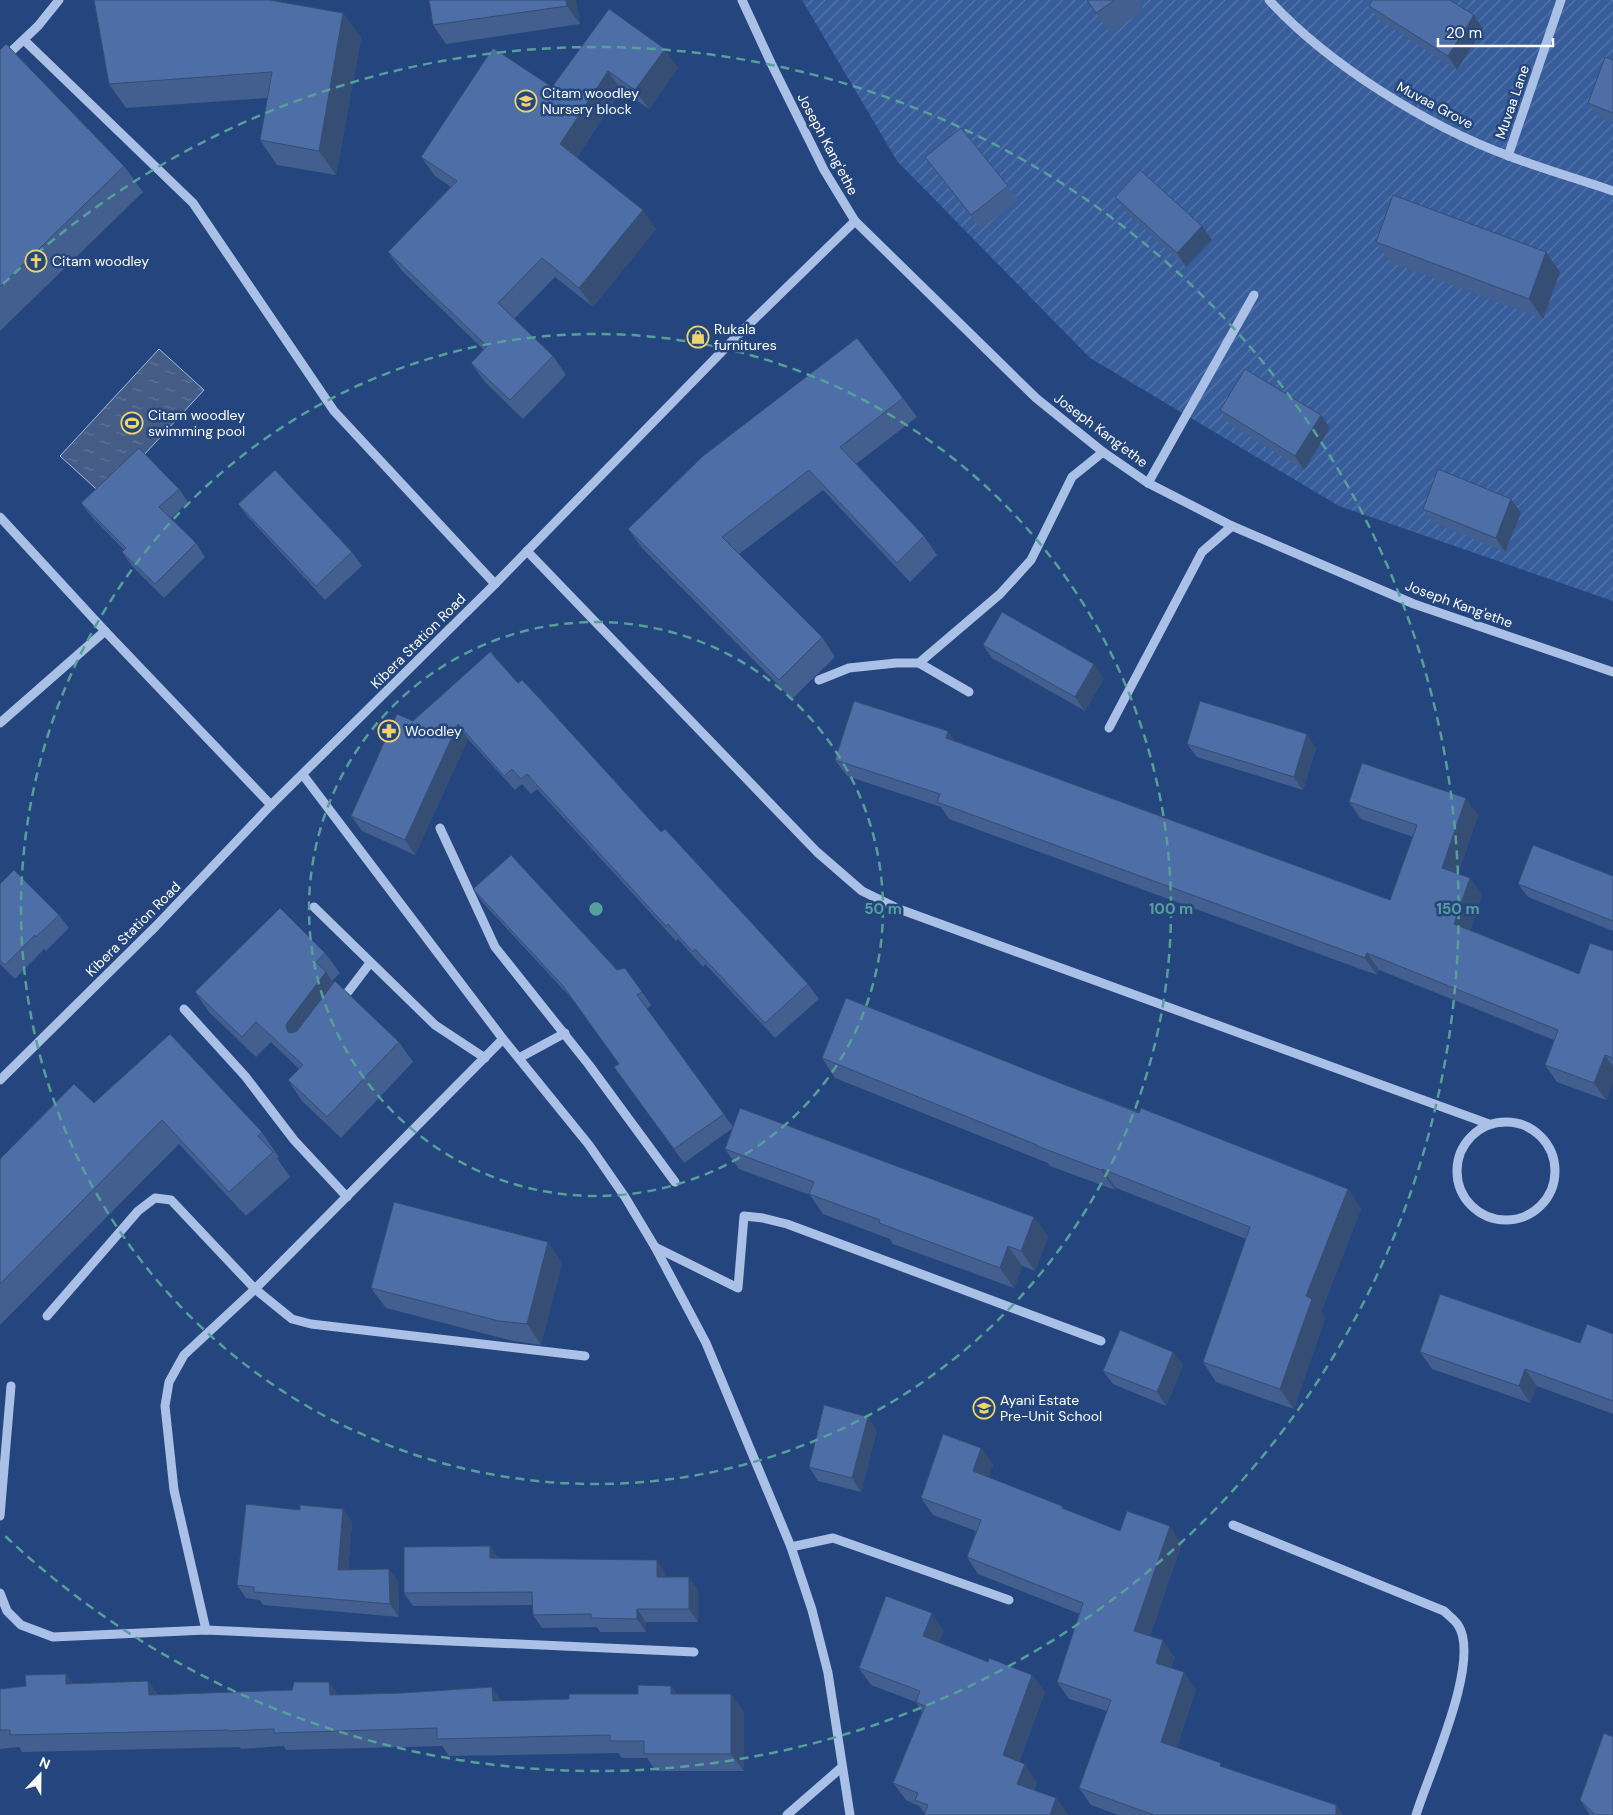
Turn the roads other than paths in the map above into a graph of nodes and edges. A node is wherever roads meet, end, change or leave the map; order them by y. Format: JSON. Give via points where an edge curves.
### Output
{"nodes":[{"id":1,"x":59,"y":0,"type":"edge"},
{"id":2,"x":742,"y":0,"type":"edge"},
{"id":3,"x":1269,"y":0,"type":"edge"},
{"id":4,"x":1561,"y":0,"type":"edge"},
{"id":5,"x":24,"y":40,"type":"junction"},
{"id":6,"x":0,"y":62,"type":"edge"},
{"id":7,"x":1508,"y":156,"type":"junction"},
{"id":8,"x":1613,"y":191,"type":"edge"},
{"id":9,"x":855,"y":221,"type":"junction"},
{"id":10,"x":1254,"y":295,"type":"dead end"},
{"id":11,"x":1103,"y":452,"type":"junction"},
{"id":12,"x":1148,"y":483,"type":"junction"},
{"id":13,"x":0,"y":517,"type":"edge"},
{"id":14,"x":1232,"y":526,"type":"junction"},
{"id":15,"x":527,"y":551,"type":"junction"},
{"id":16,"x":495,"y":584,"type":"junction"},
{"id":17,"x":105,"y":631,"type":"junction"},
{"id":18,"x":919,"y":663,"type":"junction"},
{"id":19,"x":1613,"y":672,"type":"edge"},
{"id":20,"x":819,"y":680,"type":"dead end"},
{"id":21,"x":969,"y":692,"type":"dead end"},
{"id":22,"x":0,"y":723,"type":"edge"},
{"id":23,"x":1109,"y":728,"type":"dead end"},
{"id":24,"x":303,"y":775,"type":"junction"},
{"id":25,"x":271,"y":805,"type":"junction"},
{"id":26,"x":440,"y":828,"type":"dead end"},
{"id":27,"x":314,"y":907,"type":"dead end"},
{"id":28,"x":370,"y":964,"type":"junction"},
{"id":29,"x":184,"y":1009,"type":"dead end"},
{"id":30,"x":335,"y":1009,"type":"edge"},
{"id":31,"x":565,"y":1033,"type":"junction"},
{"id":32,"x":503,"y":1039,"type":"junction"},
{"id":33,"x":485,"y":1058,"type":"junction"},
{"id":34,"x":519,"y":1058,"type":"junction"},
{"id":35,"x":0,"y":1080,"type":"edge"},
{"id":36,"x":1489,"y":1124,"type":"junction"},
{"id":37,"x":675,"y":1182,"type":"dead end"},
{"id":38,"x":347,"y":1197,"type":"junction"},
{"id":39,"x":655,"y":1247,"type":"junction"},
{"id":40,"x":256,"y":1289,"type":"junction"},
{"id":41,"x":47,"y":1316,"type":"dead end"},
{"id":42,"x":1101,"y":1341,"type":"dead end"},
{"id":43,"x":585,"y":1356,"type":"dead end"},
{"id":44,"x":11,"y":1386,"type":"dead end"},
{"id":45,"x":0,"y":1516,"type":"edge"},
{"id":46,"x":1233,"y":1525,"type":"dead end"},
{"id":47,"x":791,"y":1547,"type":"junction"},
{"id":48,"x":0,"y":1593,"type":"edge"},
{"id":49,"x":1009,"y":1600,"type":"dead end"},
{"id":50,"x":206,"y":1630,"type":"junction"},
{"id":51,"x":694,"y":1652,"type":"dead end"},
{"id":52,"x":842,"y":1767,"type":"junction"},
{"id":53,"x":787,"y":1815,"type":"edge"},
{"id":54,"x":850,"y":1815,"type":"edge"},
{"id":55,"x":1416,"y":1815,"type":"edge"}],
"edges":[{"from":1,"to":5,"type":"street"},
{"from":2,"to":9,"type":"street","name":"Joseph Kang'ethe","via":[[824,170]]},
{"from":3,"to":7,"type":"street","name":"Muvaa Grove","via":[[1320,47],[1378,89],[1452,131]]},
{"from":4,"to":7,"type":"street","name":"Muvaa Lane"},
{"from":5,"to":6,"type":"street"},
{"from":5,"to":16,"type":"street","via":[[193,203],[334,411]]},
{"from":7,"to":8,"type":"street","name":"Muvaa Grove"},
{"from":9,"to":11,"type":"street","name":"Joseph Kang'ethe","via":[[1036,398]]},
{"from":9,"to":15,"type":"street","name":"Kibera Station Road","via":[[739,334]]},
{"from":10,"to":12,"type":"street"},
{"from":11,"to":12,"type":"street","name":"Joseph Kang'ethe"},
{"from":11,"to":18,"type":"street","via":[[1072,477],[1031,560],[1000,594]]},
{"from":12,"to":14,"type":"street","name":"Joseph Kang'ethe"},
{"from":13,"to":17,"type":"street"},
{"from":14,"to":19,"type":"street","name":"Joseph Kang'ethe","via":[[1414,604]]},
{"from":14,"to":23,"type":"street","via":[[1202,552]]},
{"from":15,"to":16,"type":"street","name":"Kibera Station Road"},
{"from":15,"to":36,"type":"street","via":[[817,852],[862,892],[908,913]]},
{"from":16,"to":24,"type":"street","name":"Kibera Station Road"},
{"from":17,"to":22,"type":"street"},
{"from":17,"to":25,"type":"street"},
{"from":18,"to":20,"type":"street","via":[[849,668]]},
{"from":18,"to":21,"type":"street"},
{"from":24,"to":25,"type":"street","name":"Kibera Station Road"},
{"from":24,"to":32,"type":"street"},
{"from":25,"to":35,"type":"street","name":"Kibera Station Road","via":[[156,926]]},
{"from":26,"to":31,"type":"street","via":[[495,947]]},
{"from":27,"to":28,"type":"street"},
{"from":28,"to":30,"type":"street"},
{"from":28,"to":33,"type":"street","via":[[435,1026]]},
{"from":29,"to":38,"type":"street"},
{"from":31,"to":34,"type":"street"},
{"from":31,"to":37,"type":"street"},
{"from":32,"to":33,"type":"street"},
{"from":32,"to":34,"type":"street"},
{"from":33,"to":38,"type":"street"},
{"from":34,"to":39,"type":"street","via":[[589,1145]]},
{"from":36,"to":36,"type":"street","via":[[1523,1124],[1538,1133],[1549,1146],[1555,1162],[1555,1179],[1549,1195],[1538,1208],[1523,1217],[1506,1220],[1489,1216],[1474,1208],[1463,1195],[1458,1179],[1458,1162],[1463,1146]]},
{"from":38,"to":40,"type":"street"},
{"from":39,"to":42,"type":"street","via":[[738,1288],[744,1216],[763,1218],[787,1224]]},
{"from":39,"to":47,"type":"street","via":[[706,1342]]},
{"from":40,"to":41,"type":"street","via":[[171,1200],[155,1198],[138,1210]]},
{"from":40,"to":43,"type":"street","via":[[292,1319],[311,1324]]},
{"from":40,"to":50,"type":"street","via":[[184,1355],[169,1382],[165,1406],[174,1490]]},
{"from":44,"to":45,"type":"street"},
{"from":46,"to":55,"type":"street","via":[[1444,1611],[1458,1625],[1463,1639],[1464,1661],[1450,1719]]},
{"from":47,"to":49,"type":"street","via":[[833,1538]]},
{"from":47,"to":52,"type":"street","via":[[828,1673]]},
{"from":48,"to":50,"type":"street","via":[[7,1611],[21,1625],[53,1637]]},
{"from":50,"to":51,"type":"street"},
{"from":52,"to":53,"type":"street"},
{"from":52,"to":54,"type":"street"}]}
